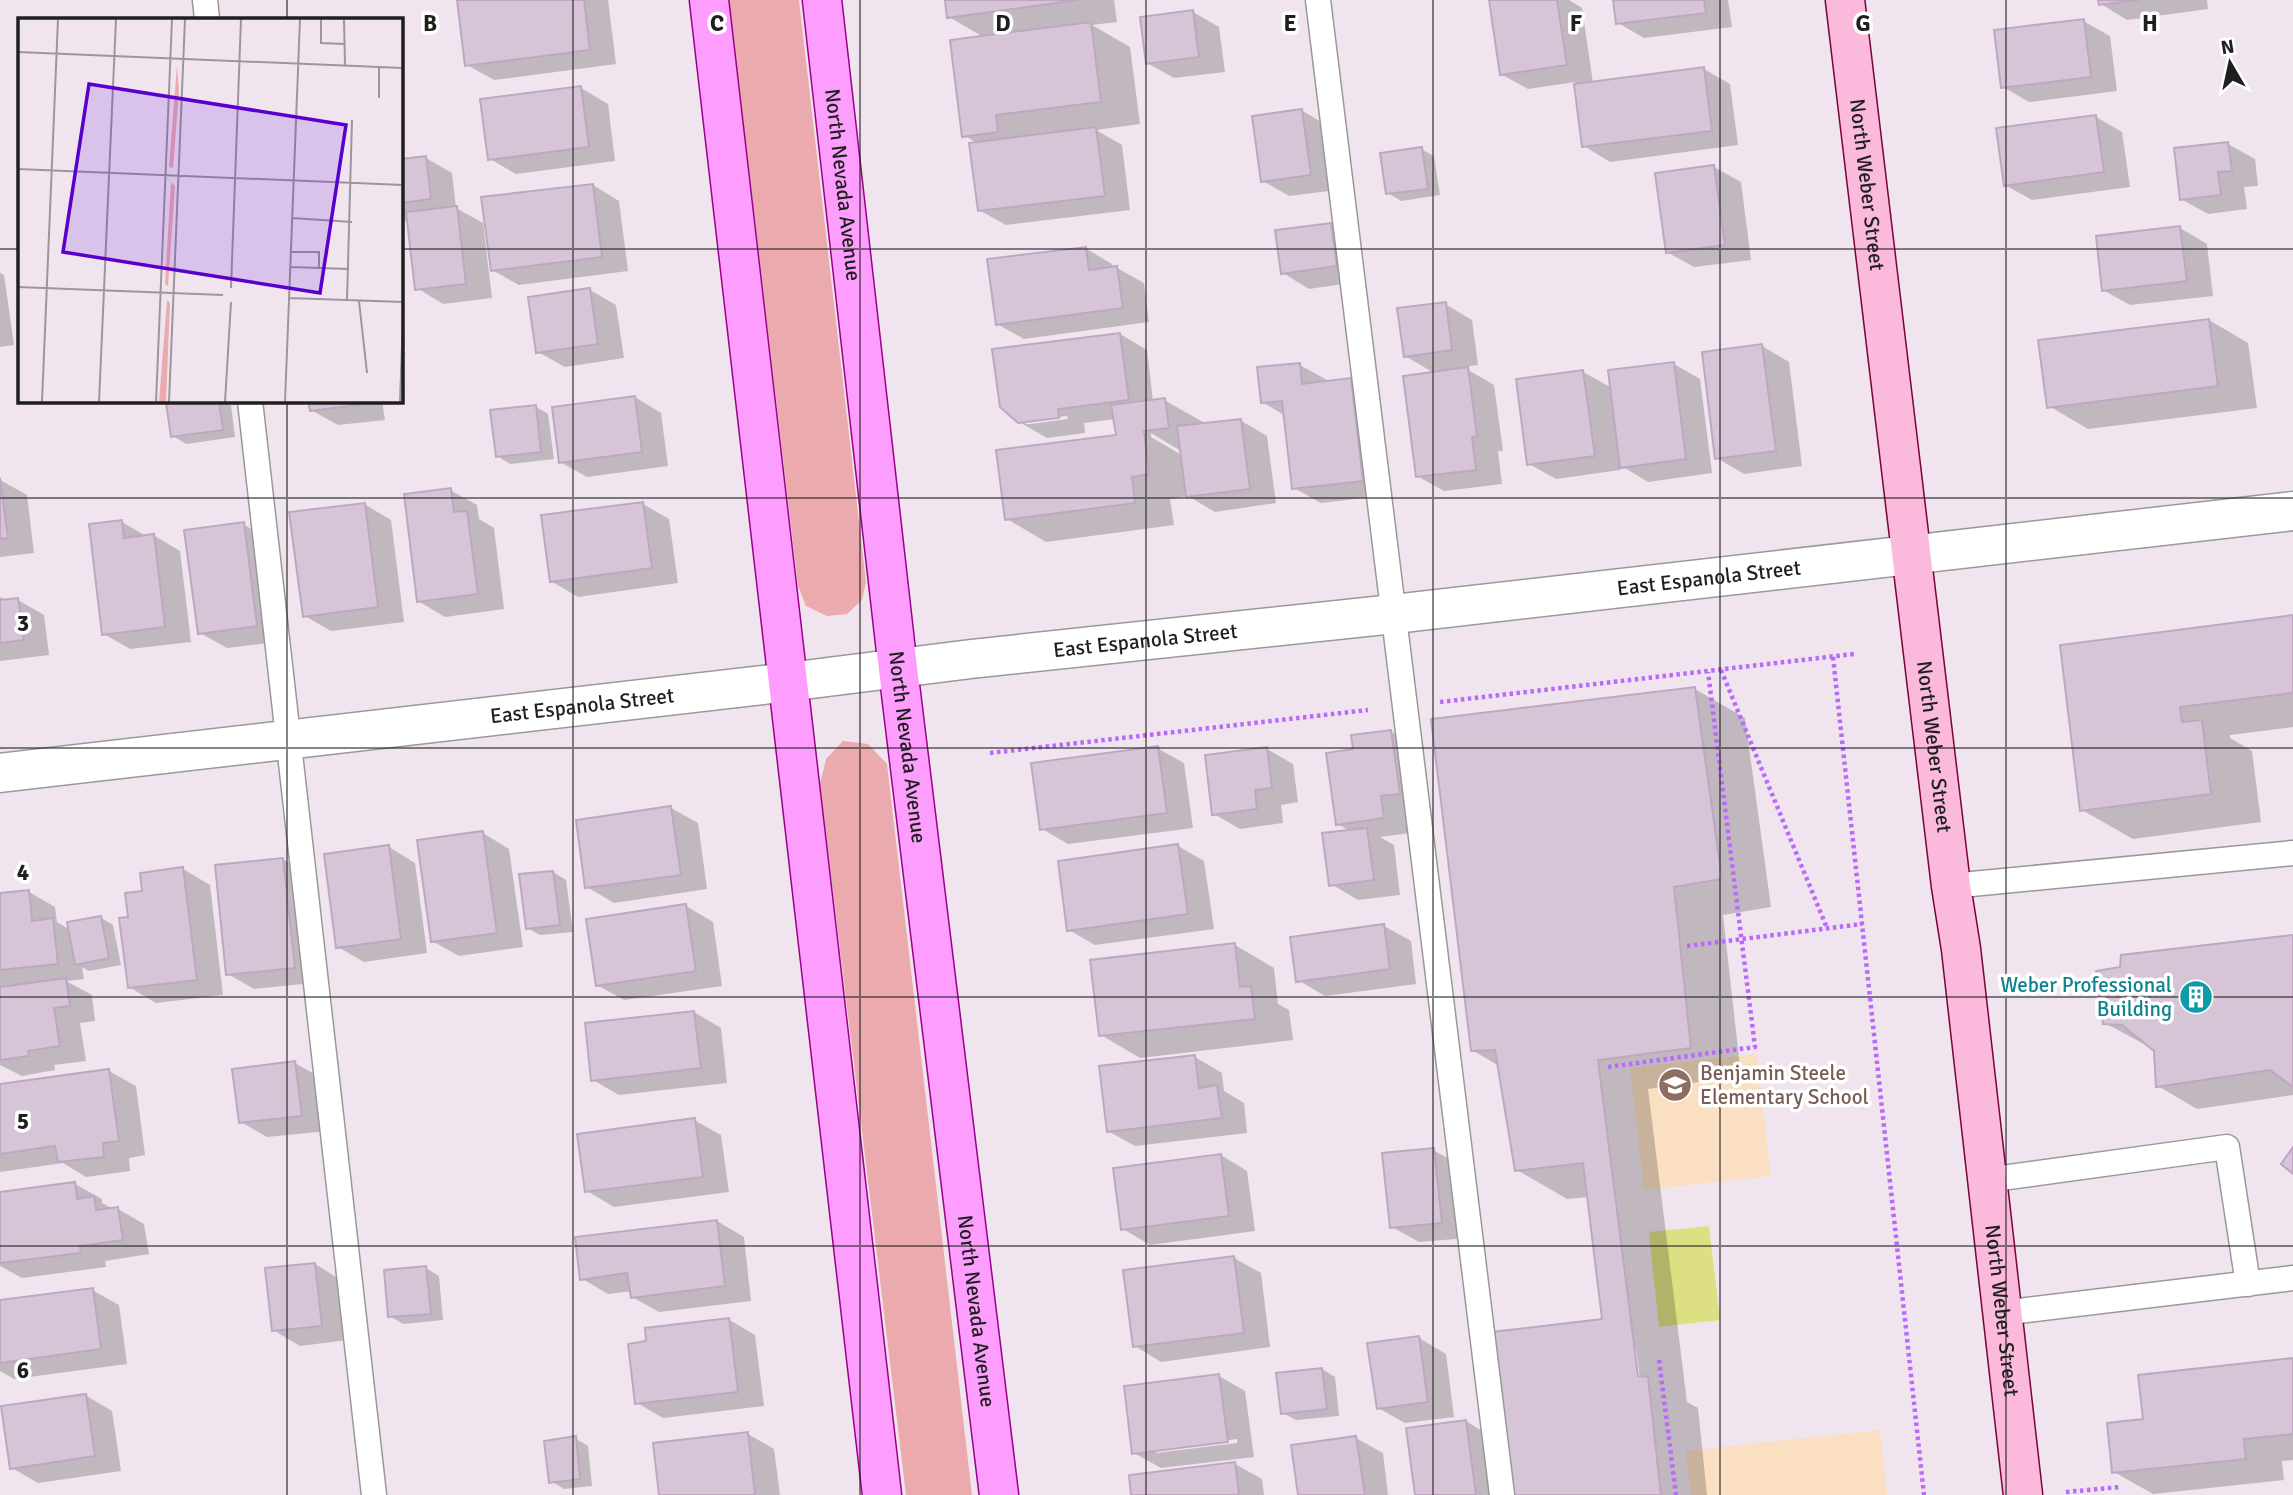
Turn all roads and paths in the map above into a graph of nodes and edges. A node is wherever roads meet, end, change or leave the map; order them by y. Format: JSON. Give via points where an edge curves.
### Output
{"nodes":[{"id":1,"x":205,"y":0,"type":"edge"},
{"id":2,"x":709,"y":0,"type":"edge"},
{"id":3,"x":822,"y":0,"type":"edge"},
{"id":4,"x":1318,"y":0,"type":"edge"},
{"id":5,"x":1845,"y":0,"type":"edge"},
{"id":6,"x":207,"y":18,"type":"edge"},
{"id":7,"x":250,"y":402,"type":"edge"},
{"id":8,"x":2293,"y":511,"type":"edge"},
{"id":9,"x":1912,"y":554,"type":"junction"},
{"id":10,"x":1394,"y":614,"type":"junction"},
{"id":11,"x":1854,"y":654,"type":"dead end"},
{"id":12,"x":898,"y":669,"type":"junction"},
{"id":13,"x":1721,"y":670,"type":"dead end"},
{"id":14,"x":1708,"y":672,"type":"dead end"},
{"id":15,"x":788,"y":682,"type":"junction"},
{"id":16,"x":288,"y":740,"type":"junction"},
{"id":17,"x":0,"y":774,"type":"edge"},
{"id":18,"x":2293,"y":853,"type":"edge"},
{"id":19,"x":1951,"y":886,"type":"junction"},
{"id":20,"x":1862,"y":924,"type":"junction"},
{"id":21,"x":1827,"y":928,"type":"junction"},
{"id":22,"x":1742,"y":938,"type":"junction"},
{"id":23,"x":1687,"y":946,"type":"dead end"},
{"id":24,"x":1608,"y":1067,"type":"dead end"},
{"id":25,"x":1987,"y":1180,"type":"junction"},
{"id":26,"x":2293,"y":1278,"type":"edge"},
{"id":27,"x":2248,"y":1284,"type":"junction"},
{"id":28,"x":2002,"y":1313,"type":"junction"},
{"id":29,"x":1659,"y":1360,"type":"dead end"},
{"id":30,"x":2120,"y":1487,"type":"dead end"},
{"id":31,"x":2038,"y":1494,"type":"edge"},
{"id":32,"x":374,"y":1495,"type":"edge"},
{"id":33,"x":882,"y":1495,"type":"edge"},
{"id":34,"x":999,"y":1495,"type":"edge"},
{"id":35,"x":1503,"y":1495,"type":"edge"},
{"id":36,"x":1676,"y":1495,"type":"edge"},
{"id":37,"x":1924,"y":1495,"type":"edge"}],
"edges":[{"from":1,"to":6,"type":"lane"},
{"from":2,"to":15,"type":"main road"},
{"from":3,"to":12,"type":"main road","name":"North Nevada Avenue"},
{"from":4,"to":10,"type":"lane"},
{"from":5,"to":9,"type":"street","name":"North Weber Street"},
{"from":7,"to":16,"type":"lane"},
{"from":8,"to":9,"type":"street","name":"East Espanola Street"},
{"from":9,"to":10,"type":"street","name":"East Espanola Street"},
{"from":9,"to":19,"type":"street","name":"North Weber Street"},
{"from":10,"to":12,"type":"street","name":"East Espanola Street"},
{"from":10,"to":35,"type":"lane"},
{"from":11,"to":20,"type":"path","via":[[1833,657]]},
{"from":12,"to":15,"type":"street","name":"East Espanola Street"},
{"from":12,"to":34,"type":"main road","name":"North Nevada Avenue"},
{"from":13,"to":21,"type":"path"},
{"from":14,"to":22,"type":"path"},
{"from":15,"to":16,"type":"street","name":"East Espanola Street"},
{"from":15,"to":33,"type":"main road"},
{"from":16,"to":17,"type":"street","name":"East Espanola Street"},
{"from":16,"to":32,"type":"lane"},
{"from":18,"to":19,"type":"lane"},
{"from":19,"to":25,"type":"street","name":"North Weber Street"},
{"from":20,"to":21,"type":"path"},
{"from":20,"to":37,"type":"path"},
{"from":21,"to":22,"type":"path"},
{"from":22,"to":23,"type":"path"},
{"from":22,"to":24,"type":"path","via":[[1755,1047]]},
{"from":25,"to":27,"type":"lane","via":[[2227,1147]]},
{"from":25,"to":28,"type":"street","name":"North Weber Street"},
{"from":26,"to":27,"type":"lane"},
{"from":27,"to":28,"type":"lane"},
{"from":28,"to":31,"type":"street","name":"North Weber Street"},
{"from":29,"to":36,"type":"path"},
{"from":30,"to":31,"type":"path"}]}
